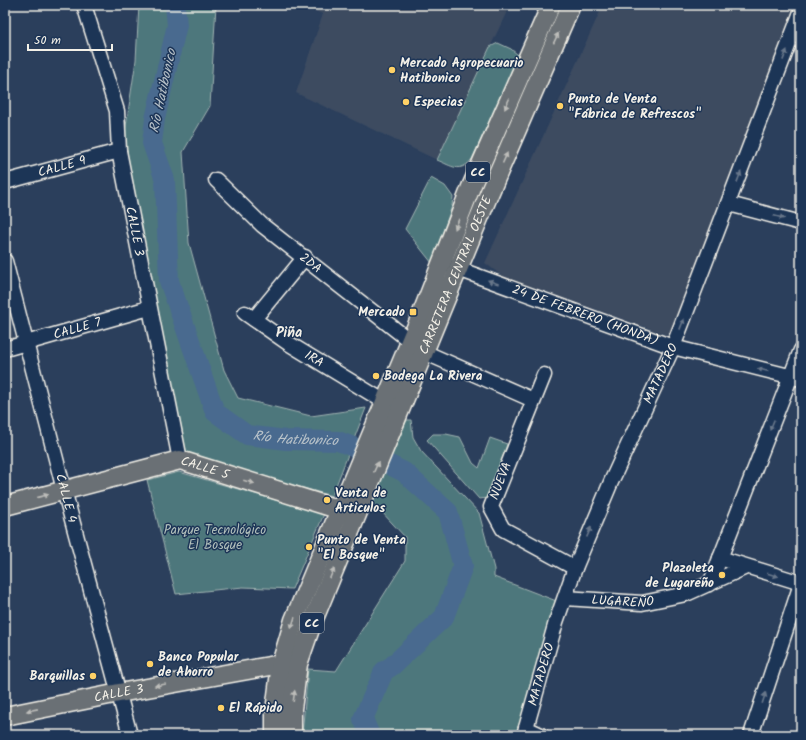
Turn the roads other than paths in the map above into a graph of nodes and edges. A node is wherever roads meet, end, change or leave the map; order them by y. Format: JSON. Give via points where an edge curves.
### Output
{"nodes":[{"id":1,"x":84,"y":5,"type":"edge"},
{"id":2,"x":552,"y":5,"type":"edge"},
{"id":3,"x":571,"y":5,"type":"edge"},
{"id":4,"x":801,"y":12,"type":"edge"},
{"id":5,"x":796,"y":41,"type":"edge"},
{"id":6,"x":531,"y":50,"type":"junction"},
{"id":7,"x":547,"y":58,"type":"junction"},
{"id":8,"x":120,"y":151,"type":"junction"},
{"id":9,"x":216,"y":180,"type":"dead end"},
{"id":10,"x":5,"y":182,"type":"edge"},
{"id":11,"x":729,"y":204,"type":"junction"},
{"id":12,"x":801,"y":223,"type":"edge"},
{"id":13,"x":305,"y":257,"type":"junction"},
{"id":14,"x":5,"y":262,"type":"edge"},
{"id":15,"x":450,"y":266,"type":"junction"},
{"id":16,"x":149,"y":308,"type":"junction"},
{"id":17,"x":410,"y":341,"type":"junction"},
{"id":18,"x":26,"y":344,"type":"junction"},
{"id":19,"x":674,"y":346,"type":"junction"},
{"id":20,"x":5,"y":349,"type":"edge"},
{"id":21,"x":801,"y":350,"type":"edge"},
{"id":22,"x":424,"y":352,"type":"junction"},
{"id":23,"x":544,"y":375,"type":"dead end"},
{"id":24,"x":796,"y":378,"type":"edge"},
{"id":25,"x":533,"y":400,"type":"junction"},
{"id":26,"x":383,"y":405,"type":"junction"},
{"id":27,"x":180,"y":460,"type":"junction"},
{"id":28,"x":64,"y":490,"type":"junction"},
{"id":29,"x":5,"y":506,"type":"edge"},
{"id":30,"x":350,"y":506,"type":"junction"},
{"id":31,"x":720,"y":558,"type":"junction"},
{"id":32,"x":746,"y":567,"type":"junction"},
{"id":33,"x":575,"y":568,"type":"junction"},
{"id":34,"x":801,"y":583,"type":"edge"},
{"id":35,"x":710,"y":584,"type":"junction"},
{"id":36,"x":565,"y":598,"type":"junction"},
{"id":37,"x":281,"y":664,"type":"junction"},
{"id":38,"x":119,"y":693,"type":"junction"},
{"id":39,"x":5,"y":716,"type":"edge"},
{"id":40,"x":525,"y":732,"type":"edge"},
{"id":41,"x":130,"y":735,"type":"edge"},
{"id":42,"x":274,"y":735,"type":"edge"},
{"id":43,"x":292,"y":735,"type":"edge"},
{"id":44,"x":541,"y":735,"type":"edge"},
{"id":45,"x":751,"y":735,"type":"edge"}],
"edges":[{"from":1,"to":8,"type":"street","name":"CALLE 3","via":[[117,111]]},
{"from":2,"to":6,"type":"main road","name":"CARRETERA CENTRAL OESTE","number":"CC"},
{"from":7,"to":3,"type":"main road","name":"CARRETERA CENTRAL OESTE","number":"CC","one_way":true},
{"from":4,"to":5,"type":"street","name":"MATADERO"},
{"from":11,"to":5,"type":"street","name":"MATADERO","one_way":true},
{"from":6,"to":7,"type":"main road"},
{"from":6,"to":15,"type":"main road","name":"CARRETERA CENTRAL OESTE","number":"CC","one_way":true,"via":[[472,187]]},
{"from":15,"to":7,"type":"main road","name":"CARRETERA CENTRAL OESTE","number":"CC","one_way":true},
{"from":8,"to":10,"type":"street","name":"CALLE 9"},
{"from":8,"to":16,"type":"street","name":"CALLE 3"},
{"from":9,"to":13,"type":"street","name":"2DA","via":[[262,225]]},
{"from":11,"to":12,"type":"street","one_way":true},
{"from":19,"to":11,"type":"street","name":"MATADERO","one_way":true},
{"from":13,"to":17,"type":"street","name":"2DA"},
{"from":13,"to":26,"type":"street","name":"1RA","via":[[249,316]]},
{"from":14,"to":18,"type":"street","name":"CALLE 4"},
{"from":15,"to":17,"type":"main road","name":"CARRETERA CENTRAL OESTE","number":"CC"},
{"from":19,"to":15,"type":"street","name":"24 DE FEBRERO (HONDA)","one_way":true},
{"from":15,"to":22,"type":"main road","name":"CARRETERA CENTRAL OESTE","number":"CC"},
{"from":16,"to":18,"type":"street","name":"CALLE 7"},
{"from":16,"to":27,"type":"street","name":"CALLE 3"},
{"from":17,"to":22,"type":"street"},
{"from":17,"to":26,"type":"main road","name":"CARRETERA CENTRAL OESTE","number":"CC"},
{"from":18,"to":20,"type":"street","name":"CALLE 7"},
{"from":18,"to":28,"type":"street","name":"CALLE 4"},
{"from":24,"to":19,"type":"street","name":"24 DE FEBRERO (HONDA)","one_way":true},
{"from":33,"to":19,"type":"street","name":"MATADERO","one_way":true,"via":[[611,482]]},
{"from":21,"to":24,"type":"street"},
{"from":22,"to":25,"type":"street"},
{"from":30,"to":22,"type":"main road","name":"CARRETERA CENTRAL OESTE","number":"CC","one_way":true,"via":[[399,415]]},
{"from":23,"to":25,"type":"street","name":"NUEVA"},
{"from":24,"to":31,"type":"street","one_way":true},
{"from":25,"to":33,"type":"street","name":"NUEVA","via":[[491,507],[503,529]]},
{"from":26,"to":30,"type":"main road","name":"CARRETERA CENTRAL OESTE","number":"CC"},
{"from":27,"to":28,"type":"main road","name":"CALLE 5"},
{"from":27,"to":30,"type":"main road","name":"CALLE 5","one_way":true,"via":[[226,476]]},
{"from":29,"to":28,"type":"main road","name":"CALLE 5","one_way":true},
{"from":28,"to":38,"type":"street","name":"CALLE 4"},
{"from":30,"to":37,"type":"main road","number":"CC","one_way":true,"via":[[294,620]]},
{"from":43,"to":30,"type":"main road","name":"CARRETERA CENTRAL OESTE","number":"CC","one_way":true,"via":[[292,708],[298,664]]},
{"from":31,"to":32,"type":"street"},
{"from":31,"to":35,"type":"street"},
{"from":32,"to":34,"type":"street","one_way":true},
{"from":32,"to":35,"type":"street","name":"LUGAREÑO"},
{"from":33,"to":36,"type":"street","name":"MATADERO"},
{"from":45,"to":34,"type":"street","one_way":true},
{"from":35,"to":36,"type":"street","name":"LUGAREÑO","via":[[686,594],[642,603]]},
{"from":36,"to":40,"type":"street","name":"MATADERO"},
{"from":37,"to":38,"type":"main road","name":"CALLE 3","one_way":true},
{"from":37,"to":42,"type":"main road","number":"CC"},
{"from":38,"to":39,"type":"main road","name":"CALLE 3","one_way":true},
{"from":38,"to":41,"type":"street","name":"CALLE 4"},
{"from":40,"to":44,"type":"street"}]}
